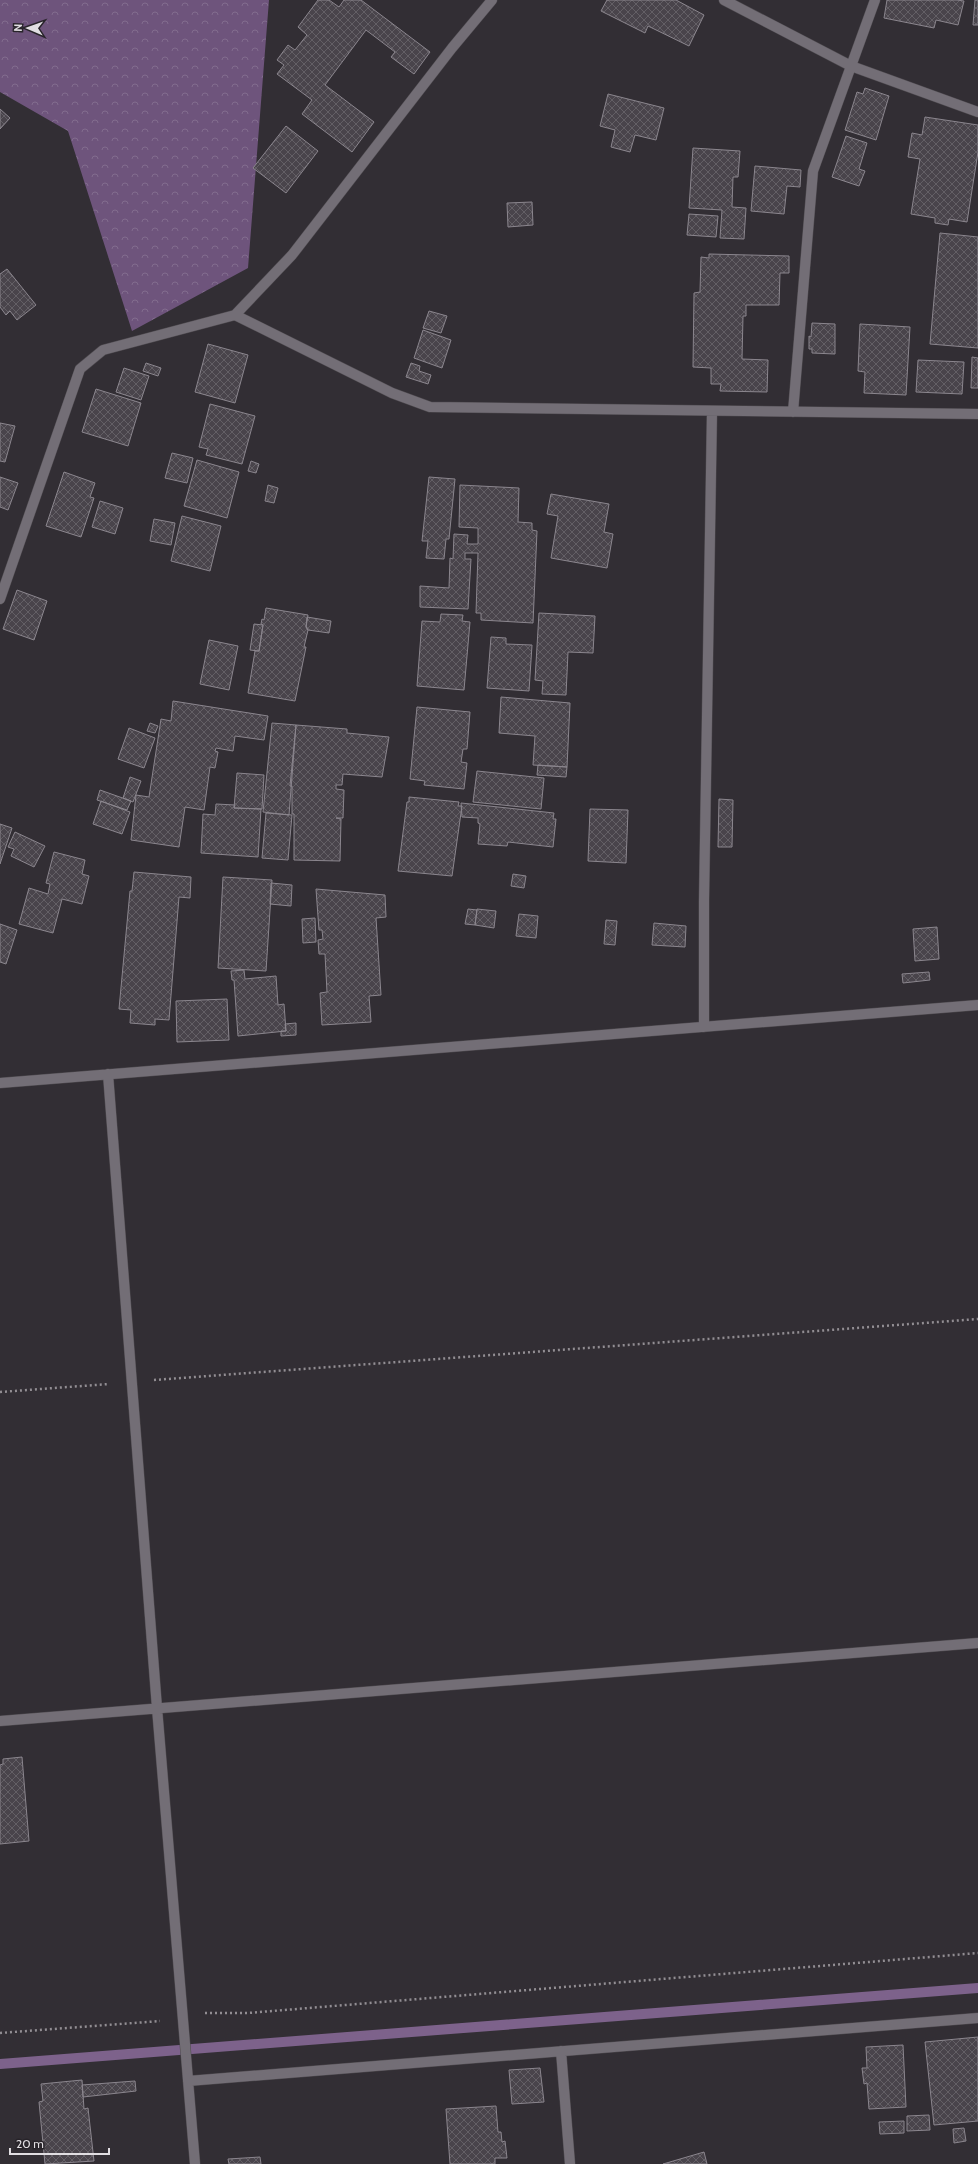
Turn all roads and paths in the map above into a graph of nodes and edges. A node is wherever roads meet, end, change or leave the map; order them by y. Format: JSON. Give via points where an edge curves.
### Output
{"nodes":[{"id":1,"x":492,"y":0,"type":"edge"},
{"id":2,"x":724,"y":0,"type":"edge"},
{"id":3,"x":875,"y":0,"type":"edge"},
{"id":4,"x":851,"y":66,"type":"junction"},
{"id":5,"x":978,"y":112,"type":"edge"},
{"id":6,"x":235,"y":315,"type":"junction"},
{"id":7,"x":712,"y":410,"type":"junction"},
{"id":8,"x":793,"y":412,"type":"junction"},
{"id":9,"x":978,"y":414,"type":"edge"},
{"id":10,"x":0,"y":599,"type":"edge"},
{"id":11,"x":978,"y":1005,"type":"edge"},
{"id":12,"x":704,"y":1027,"type":"junction"},
{"id":13,"x":108,"y":1074,"type":"junction"},
{"id":14,"x":0,"y":1083,"type":"edge"},
{"id":15,"x":978,"y":1319,"type":"edge"},
{"id":16,"x":132,"y":1382,"type":"junction"},
{"id":17,"x":0,"y":1392,"type":"edge"},
{"id":18,"x":978,"y":1643,"type":"edge"},
{"id":19,"x":157,"y":1708,"type":"junction"},
{"id":20,"x":0,"y":1721,"type":"edge"},
{"id":21,"x":978,"y":1953,"type":"edge"},
{"id":22,"x":978,"y":2018,"type":"edge"},
{"id":23,"x":183,"y":2020,"type":"junction"},
{"id":24,"x":0,"y":2033,"type":"edge"},
{"id":25,"x":561,"y":2051,"type":"junction"},
{"id":26,"x":188,"y":2081,"type":"junction"},
{"id":27,"x":195,"y":2164,"type":"edge"},
{"id":28,"x":570,"y":2164,"type":"edge"}],
"edges":[{"from":1,"to":6,"type":"street","via":[[292,255]]},
{"from":2,"to":4,"type":"street"},
{"from":3,"to":4,"type":"street"},
{"from":4,"to":5,"type":"street"},
{"from":4,"to":8,"type":"street","via":[[813,171]]},
{"from":6,"to":7,"type":"street","via":[[392,393],[430,406]]},
{"from":6,"to":10,"type":"street","via":[[103,350],[80,369]]},
{"from":7,"to":8,"type":"street"},
{"from":7,"to":12,"type":"street"},
{"from":8,"to":9,"type":"street"},
{"from":11,"to":12,"type":"street"},
{"from":12,"to":13,"type":"street"},
{"from":13,"to":14,"type":"street"},
{"from":13,"to":16,"type":"street"},
{"from":15,"to":16,"type":"path"},
{"from":16,"to":17,"type":"path"},
{"from":16,"to":19,"type":"street"},
{"from":18,"to":19,"type":"street"},
{"from":19,"to":20,"type":"street"},
{"from":19,"to":23,"type":"street"},
{"from":21,"to":23,"type":"path"},
{"from":22,"to":25,"type":"street"},
{"from":23,"to":24,"type":"path"},
{"from":23,"to":26,"type":"street"},
{"from":25,"to":26,"type":"street"},
{"from":25,"to":28,"type":"street"},
{"from":26,"to":27,"type":"street"}]}
